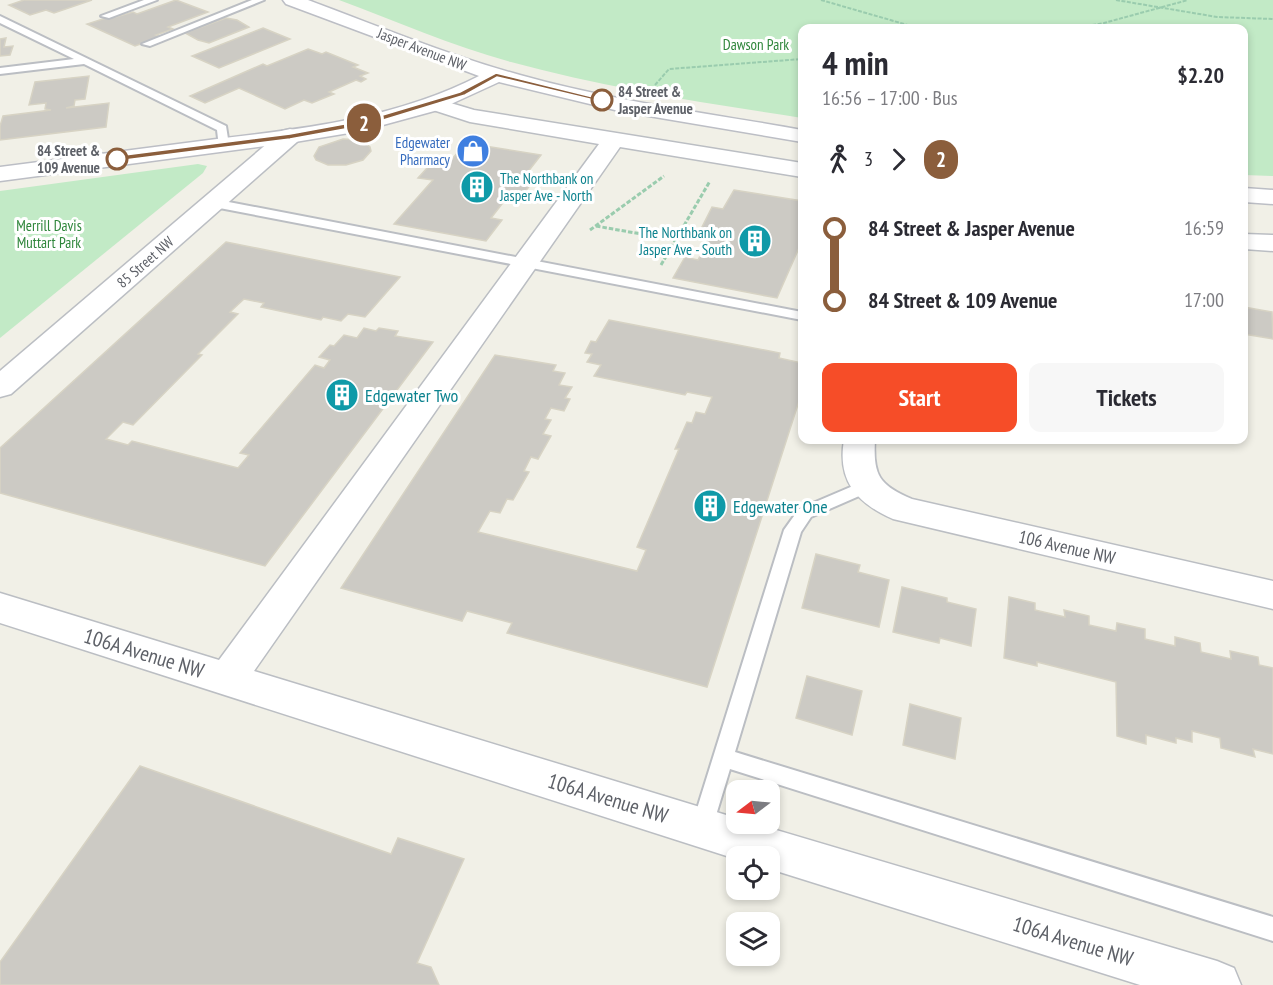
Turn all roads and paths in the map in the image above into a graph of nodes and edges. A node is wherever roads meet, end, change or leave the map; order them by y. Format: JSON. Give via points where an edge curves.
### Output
{"nodes":[{"id":1,"x":153,"y":0,"type":"edge"},
{"id":2,"x":260,"y":0,"type":"edge"},
{"id":3,"x":292,"y":0,"type":"edge"},
{"id":4,"x":821,"y":0,"type":"edge"},
{"id":5,"x":1116,"y":0,"type":"edge"},
{"id":6,"x":1188,"y":0,"type":"edge"},
{"id":7,"x":1152,"y":8,"type":"junction"},
{"id":8,"x":106,"y":16,"type":"dead end"},
{"id":9,"x":0,"y":19,"type":"edge"},
{"id":10,"x":1273,"y":19,"type":"edge"},
{"id":11,"x":904,"y":24,"type":"edge"},
{"id":12,"x":1100,"y":24,"type":"edge"},
{"id":13,"x":147,"y":44,"type":"dead end"},
{"id":14,"x":798,"y":59,"type":"edge"},
{"id":15,"x":86,"y":61,"type":"junction"},
{"id":16,"x":0,"y":70,"type":"edge"},
{"id":17,"x":496,"y":75,"type":"junction"},
{"id":18,"x":651,"y":91,"type":"dead end"},
{"id":19,"x":434,"y":104,"type":"junction"},
{"id":20,"x":798,"y":135,"type":"edge"},
{"id":21,"x":290,"y":136,"type":"junction"},
{"id":22,"x":614,"y":139,"type":"junction"},
{"id":23,"x":223,"y":145,"type":"junction"},
{"id":24,"x":798,"y":169,"type":"edge"},
{"id":25,"x":0,"y":174,"type":"edge"},
{"id":26,"x":712,"y":177,"type":"dead end"},
{"id":27,"x":1248,"y":195,"type":"edge"},
{"id":28,"x":1273,"y":197,"type":"edge"},
{"id":29,"x":213,"y":203,"type":"junction"},
{"id":30,"x":557,"y":219,"type":"junction"},
{"id":31,"x":675,"y":240,"type":"junction"},
{"id":32,"x":1248,"y":242,"type":"edge"},
{"id":33,"x":1273,"y":243,"type":"edge"},
{"id":34,"x":526,"y":263,"type":"junction"},
{"id":35,"x":648,"y":286,"type":"junction"},
{"id":36,"x":798,"y":315,"type":"edge"},
{"id":37,"x":0,"y":387,"type":"edge"},
{"id":38,"x":859,"y":444,"type":"edge"},
{"id":39,"x":867,"y":486,"type":"junction"},
{"id":40,"x":1273,"y":595,"type":"edge"},
{"id":41,"x":0,"y":608,"type":"edge"},
{"id":42,"x":227,"y":679,"type":"junction"},
{"id":43,"x":724,"y":758,"type":"junction"},
{"id":44,"x":702,"y":828,"type":"junction"},
{"id":45,"x":1273,"y":929,"type":"edge"},
{"id":46,"x":1217,"y":985,"type":"edge"}],
"edges":[{"from":1,"to":8,"type":"lane"},
{"from":2,"to":13,"type":"lane"},
{"from":3,"to":17,"type":"street","name":"Jasper Avenue NW"},
{"from":4,"to":11,"type":"path"},
{"from":5,"to":7,"type":"path"},
{"from":6,"to":7,"type":"path"},
{"from":7,"to":10,"type":"path","via":[[1217,17]]},
{"from":7,"to":12,"type":"path"},
{"from":9,"to":15,"type":"lane"},
{"from":14,"to":18,"type":"path","via":[[669,69]]},
{"from":15,"to":16,"type":"lane"},
{"from":15,"to":23,"type":"lane","via":[[222,128]]},
{"from":17,"to":19,"type":"street","via":[[463,94]]},
{"from":17,"to":20,"type":"street","name":"Jasper Avenue NW","via":[[638,107]]},
{"from":19,"to":21,"type":"street","via":[[367,122]]},
{"from":19,"to":22,"type":"street","via":[[470,116]]},
{"from":21,"to":23,"type":"street"},
{"from":21,"to":29,"type":"street","name":"85 Street NW"},
{"from":22,"to":24,"type":"street"},
{"from":22,"to":30,"type":"street"},
{"from":23,"to":25,"type":"street"},
{"from":26,"to":31,"type":"path"},
{"from":27,"to":28,"type":"street"},
{"from":29,"to":34,"type":"lane"},
{"from":29,"to":37,"type":"street","name":"85 Street NW"},
{"from":30,"to":31,"type":"path"},
{"from":30,"to":34,"type":"street"},
{"from":31,"to":35,"type":"path"},
{"from":32,"to":33,"type":"street"},
{"from":34,"to":35,"type":"lane"},
{"from":34,"to":42,"type":"street"},
{"from":35,"to":36,"type":"lane"},
{"from":38,"to":39,"type":"street","via":[[856,462]]},
{"from":39,"to":40,"type":"street","name":"106 Avenue NW","via":[[884,502],[905,510]]},
{"from":39,"to":43,"type":"lane","via":[[819,506],[797,521]]},
{"from":41,"to":42,"type":"street","name":"106A Avenue NW"},
{"from":42,"to":44,"type":"street","name":"106A Avenue NW"},
{"from":43,"to":44,"type":"lane"},
{"from":43,"to":45,"type":"lane"},
{"from":44,"to":46,"type":"street","name":"106A Avenue NW"}]}
